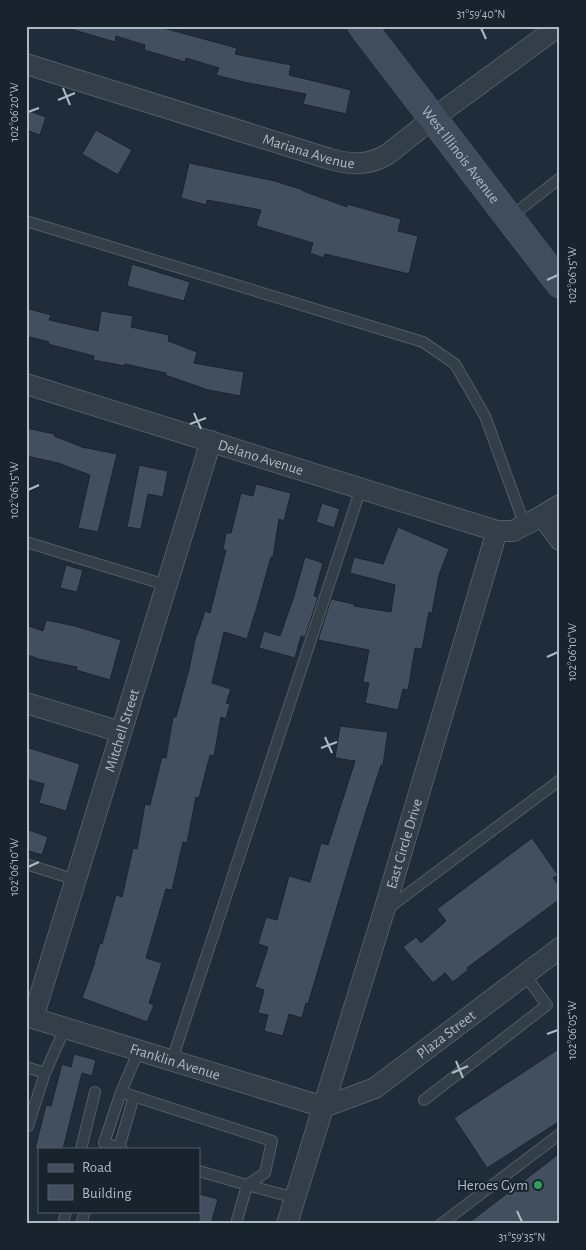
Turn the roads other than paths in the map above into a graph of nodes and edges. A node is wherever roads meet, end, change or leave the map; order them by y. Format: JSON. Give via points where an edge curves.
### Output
{"nodes":[{"id":1,"x":560,"y":26,"type":"edge"},
{"id":2,"x":363,"y":27,"type":"edge"},
{"id":3,"x":26,"y":64,"type":"edge"},
{"id":4,"x":432,"y":120,"type":"junction"},
{"id":5,"x":560,"y":178,"type":"edge"},
{"id":6,"x":509,"y":218,"type":"junction"},
{"id":7,"x":26,"y":221,"type":"edge"},
{"id":8,"x":560,"y":284,"type":"edge"},
{"id":9,"x":26,"y":384,"type":"edge"},
{"id":10,"x":211,"y":441,"type":"junction"},
{"id":11,"x":361,"y":488,"type":"junction"},
{"id":12,"x":560,"y":505,"type":"edge"},
{"id":13,"x":542,"y":516,"type":"junction"},
{"id":14,"x":525,"y":526,"type":"junction"},
{"id":15,"x":497,"y":531,"type":"junction"},
{"id":16,"x":560,"y":540,"type":"edge"},
{"id":17,"x":26,"y":542,"type":"edge"},
{"id":18,"x":166,"y":586,"type":"junction"},
{"id":19,"x":26,"y":703,"type":"edge"},
{"id":20,"x":121,"y":732,"type":"junction"},
{"id":21,"x":560,"y":780,"type":"edge"},
{"id":22,"x":26,"y":864,"type":"edge"},
{"id":23,"x":76,"y":880,"type":"junction"},
{"id":24,"x":384,"y":911,"type":"junction"},
{"id":25,"x":560,"y":948,"type":"edge"},
{"id":26,"x":525,"y":975,"type":"junction"},
{"id":27,"x":30,"y":1017,"type":"edge"},
{"id":28,"x":65,"y":1028,"type":"junction"},
{"id":29,"x":139,"y":1050,"type":"junction"},
{"id":30,"x":172,"y":1060,"type":"junction"},
{"id":31,"x":26,"y":1067,"type":"edge"},
{"id":32,"x":45,"y":1073,"type":"junction"},
{"id":33,"x":95,"y":1092,"type":"dead end"},
{"id":34,"x":121,"y":1092,"type":"junction"},
{"id":35,"x":134,"y":1096,"type":"junction"},
{"id":36,"x":424,"y":1100,"type":"dead end"},
{"id":37,"x":324,"y":1106,"type":"junction"},
{"id":38,"x":26,"y":1125,"type":"edge"},
{"id":39,"x":560,"y":1134,"type":"edge"},
{"id":40,"x":103,"y":1146,"type":"edge"},
{"id":41,"x":81,"y":1148,"type":"edge"},
{"id":42,"x":120,"y":1148,"type":"edge"},
{"id":43,"x":200,"y":1171,"type":"edge"},
{"id":44,"x":247,"y":1185,"type":"junction"},
{"id":45,"x":295,"y":1198,"type":"junction"},
{"id":46,"x":85,"y":1212,"type":"edge"},
{"id":47,"x":81,"y":1224,"type":"edge"},
{"id":48,"x":236,"y":1224,"type":"edge"},
{"id":49,"x":287,"y":1224,"type":"edge"},
{"id":50,"x":441,"y":1224,"type":"edge"}],
"edges":[{"from":1,"to":4,"type":"street","name":"Mariana Avenue"},
{"from":2,"to":4,"type":"main road","name":"West Illinois Avenue"},
{"from":3,"to":4,"type":"street","name":"Mariana Avenue","via":[[354,164],[381,159]]},
{"from":4,"to":6,"type":"main road","name":"West Illinois Avenue"},
{"from":5,"to":6,"type":"lane"},
{"from":6,"to":8,"type":"main road","name":"West Illinois Avenue"},
{"from":7,"to":14,"type":"lane","via":[[423,342],[455,364],[485,416]]},
{"from":9,"to":10,"type":"street","name":"Delano Avenue"},
{"from":10,"to":11,"type":"street","name":"Delano Avenue"},
{"from":10,"to":18,"type":"street","name":"Mitchell Street"},
{"from":11,"to":15,"type":"street","name":"Delano Avenue"},
{"from":11,"to":30,"type":"lane"},
{"from":12,"to":13,"type":"street"},
{"from":13,"to":14,"type":"street"},
{"from":13,"to":16,"type":"street"},
{"from":14,"to":15,"type":"street","via":[[513,531]]},
{"from":15,"to":24,"type":"street","name":"East Circle Drive"},
{"from":17,"to":18,"type":"lane"},
{"from":18,"to":20,"type":"street","name":"Mitchell Street"},
{"from":19,"to":20,"type":"street"},
{"from":20,"to":23,"type":"street","name":"Mitchell Street"},
{"from":21,"to":24,"type":"lane"},
{"from":22,"to":23,"type":"lane"},
{"from":23,"to":27,"type":"street","name":"Mitchell Street"},
{"from":24,"to":37,"type":"street","name":"East Circle Drive"},
{"from":25,"to":26,"type":"street","name":"Plaza Street"},
{"from":26,"to":36,"type":"lane","via":[[547,1005]]},
{"from":26,"to":37,"type":"street","name":"Plaza Street","via":[[375,1088]]},
{"from":27,"to":28,"type":"street","name":"Franklin Avenue"},
{"from":28,"to":29,"type":"street","name":"Franklin Avenue"},
{"from":28,"to":32,"type":"lane"},
{"from":29,"to":30,"type":"street","name":"Franklin Avenue"},
{"from":29,"to":34,"type":"lane"},
{"from":30,"to":37,"type":"street","name":"Franklin Avenue"},
{"from":31,"to":32,"type":"lane"},
{"from":32,"to":38,"type":"lane"},
{"from":33,"to":41,"type":"lane"},
{"from":34,"to":35,"type":"lane"},
{"from":34,"to":40,"type":"lane"},
{"from":35,"to":42,"type":"lane"},
{"from":35,"to":44,"type":"lane","via":[[272,1140],[265,1174]]},
{"from":37,"to":45,"type":"street","name":"East Circle Drive"},
{"from":39,"to":50,"type":"lane"},
{"from":40,"to":42,"type":"lane"},
{"from":43,"to":44,"type":"lane"},
{"from":44,"to":45,"type":"lane"},
{"from":44,"to":48,"type":"lane"},
{"from":45,"to":49,"type":"street","name":"East Circle Drive"},
{"from":46,"to":47,"type":"lane"}]}
